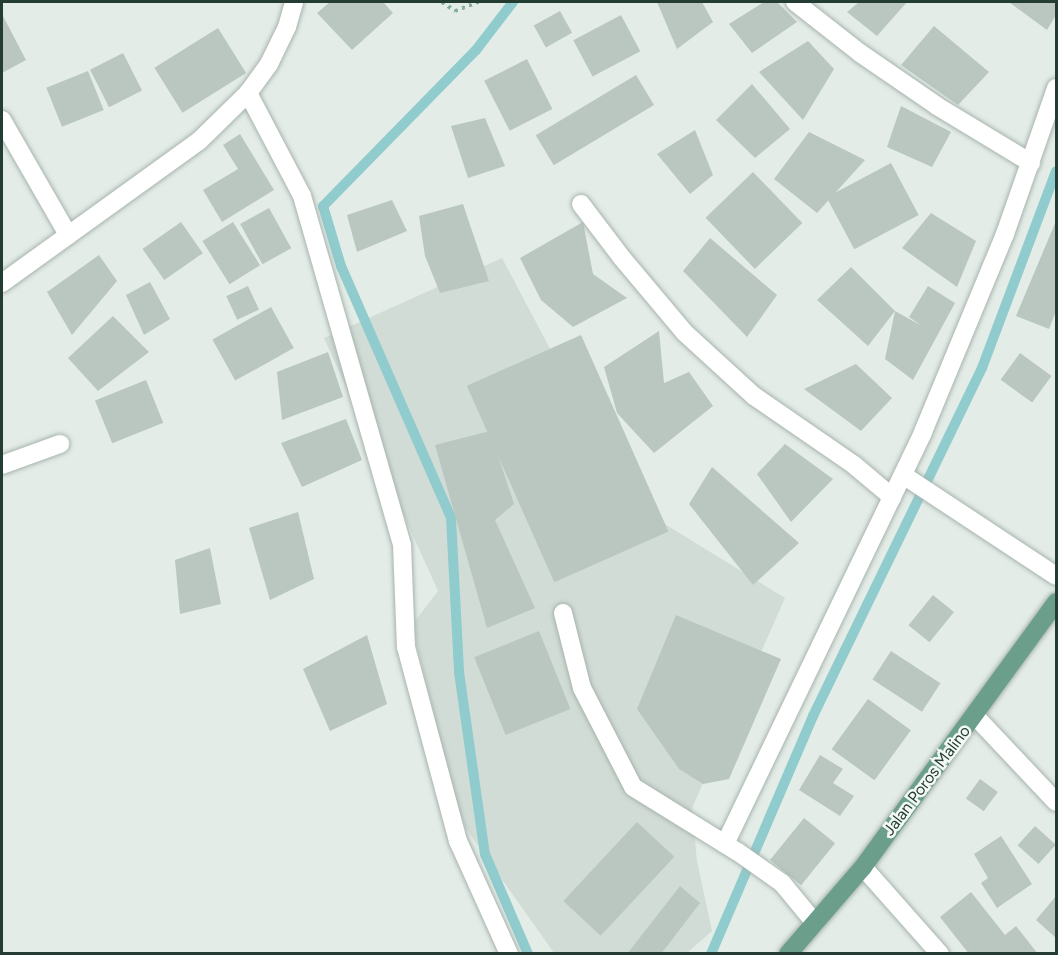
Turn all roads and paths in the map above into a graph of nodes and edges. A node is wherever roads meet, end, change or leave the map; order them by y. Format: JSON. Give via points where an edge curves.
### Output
{"nodes":[{"id":1,"x":294,"y":2,"type":"edge"},
{"id":2,"x":442,"y":2,"type":"edge"},
{"id":3,"x":479,"y":2,"type":"edge"},
{"id":4,"x":795,"y":2,"type":"edge"},
{"id":5,"x":1056,"y":88,"type":"edge"},
{"id":6,"x":248,"y":93,"type":"junction"},
{"id":7,"x":2,"y":120,"type":"edge"},
{"id":8,"x":1031,"y":163,"type":"junction"},
{"id":9,"x":581,"y":204,"type":"dead end"},
{"id":10,"x":68,"y":236,"type":"junction"},
{"id":11,"x":2,"y":283,"type":"edge"},
{"id":12,"x":60,"y":444,"type":"dead end"},
{"id":13,"x":2,"y":465,"type":"edge"},
{"id":14,"x":903,"y":475,"type":"junction"},
{"id":15,"x":892,"y":497,"type":"junction"},
{"id":16,"x":1056,"y":576,"type":"edge"},
{"id":17,"x":1056,"y":602,"type":"edge"},
{"id":18,"x":563,"y":613,"type":"dead end"},
{"id":19,"x":975,"y":716,"type":"junction"},
{"id":20,"x":1056,"y":802,"type":"edge"},
{"id":21,"x":731,"y":848,"type":"junction"},
{"id":22,"x":863,"y":867,"type":"junction"},
{"id":23,"x":815,"y":923,"type":"junction"},
{"id":24,"x":509,"y":954,"type":"edge"},
{"id":25,"x":788,"y":954,"type":"edge"},
{"id":26,"x":940,"y":954,"type":"edge"}],
"edges":[{"from":1,"to":6,"type":"street","via":[[270,64]]},
{"from":2,"to":3,"type":"path","via":[[455,11]]},
{"from":4,"to":8,"type":"street","via":[[860,53]]},
{"from":5,"to":8,"type":"street"},
{"from":6,"to":10,"type":"street","via":[[199,141]]},
{"from":6,"to":24,"type":"street","via":[[302,196],[402,544],[406,647],[458,841]]},
{"from":7,"to":10,"type":"street"},
{"from":8,"to":14,"type":"street"},
{"from":9,"to":15,"type":"street","via":[[685,333],[754,396],[854,465]]},
{"from":10,"to":11,"type":"street"},
{"from":12,"to":13,"type":"street"},
{"from":14,"to":15,"type":"street"},
{"from":14,"to":16,"type":"street"},
{"from":15,"to":21,"type":"street"},
{"from":17,"to":19,"type":"main road","name":"Jalan Poros Malino"},
{"from":18,"to":21,"type":"street","via":[[582,688],[633,787]]},
{"from":19,"to":20,"type":"street"},
{"from":19,"to":22,"type":"main road","name":"Jalan Poros Malino"},
{"from":21,"to":23,"type":"street","via":[[782,883]]},
{"from":22,"to":23,"type":"main road","name":"Jalan Poros Malino"},
{"from":22,"to":26,"type":"street"},
{"from":23,"to":25,"type":"main road","name":"Jalan Poros Malino"}]}
